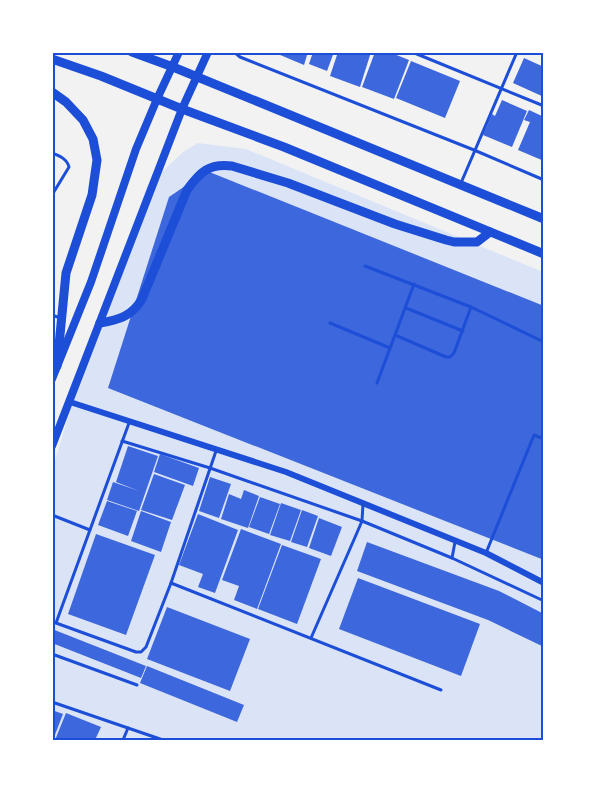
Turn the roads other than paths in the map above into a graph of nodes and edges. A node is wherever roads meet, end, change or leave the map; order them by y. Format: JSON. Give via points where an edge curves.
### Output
{"nodes":[{"id":1,"x":132,"y":52,"type":"edge"},
{"id":2,"x":179,"y":52,"type":"edge"},
{"id":3,"x":208,"y":52,"type":"edge"},
{"id":4,"x":234,"y":52,"type":"edge"},
{"id":5,"x":412,"y":52,"type":"edge"},
{"id":6,"x":517,"y":52,"type":"edge"},
{"id":7,"x":52,"y":59,"type":"edge"},
{"id":8,"x":173,"y":67,"type":"junction"},
{"id":9,"x":197,"y":78,"type":"junction"},
{"id":10,"x":501,"y":88,"type":"junction"},
{"id":11,"x":52,"y":92,"type":"edge"},
{"id":12,"x":157,"y":99,"type":"junction"},
{"id":13,"x":543,"y":106,"type":"edge"},
{"id":14,"x":182,"y":109,"type":"junction"},
{"id":15,"x":474,"y":150,"type":"junction"},
{"id":16,"x":52,"y":153,"type":"edge"},
{"id":17,"x":543,"y":180,"type":"edge"},
{"id":18,"x":460,"y":184,"type":"junction"},
{"id":19,"x":52,"y":195,"type":"edge"},
{"id":20,"x":543,"y":219,"type":"edge"},
{"id":21,"x":490,"y":232,"type":"junction"},
{"id":22,"x":543,"y":254,"type":"edge"},
{"id":23,"x":365,"y":266,"type":"dead end"},
{"id":24,"x":414,"y":285,"type":"junction"},
{"id":25,"x":471,"y":307,"type":"junction"},
{"id":26,"x":406,"y":308,"type":"junction"},
{"id":27,"x":57,"y":317,"type":"edge"},
{"id":28,"x":100,"y":323,"type":"junction"},
{"id":29,"x":330,"y":323,"type":"dead end"},
{"id":30,"x":463,"y":331,"type":"junction"},
{"id":31,"x":395,"y":335,"type":"junction"},
{"id":32,"x":543,"y":342,"type":"edge"},
{"id":33,"x":390,"y":348,"type":"junction"},
{"id":34,"x":57,"y":366,"type":"junction"},
{"id":35,"x":52,"y":379,"type":"edge"},
{"id":36,"x":377,"y":383,"type":"dead end"},
{"id":37,"x":70,"y":402,"type":"junction"},
{"id":38,"x":129,"y":421,"type":"junction"},
{"id":39,"x":543,"y":439,"type":"edge"},
{"id":40,"x":122,"y":441,"type":"junction"},
{"id":41,"x":52,"y":446,"type":"edge"},
{"id":42,"x":217,"y":449,"type":"junction"},
{"id":43,"x":210,"y":468,"type":"junction"},
{"id":44,"x":363,"y":504,"type":"junction"},
{"id":45,"x":52,"y":515,"type":"edge"},
{"id":46,"x":362,"y":521,"type":"junction"},
{"id":47,"x":90,"y":530,"type":"junction"},
{"id":48,"x":455,"y":540,"type":"junction"},
{"id":49,"x":486,"y":553,"type":"junction"},
{"id":50,"x":452,"y":558,"type":"junction"},
{"id":51,"x":171,"y":583,"type":"junction"},
{"id":52,"x":543,"y":583,"type":"edge"},
{"id":53,"x":543,"y":601,"type":"edge"},
{"id":54,"x":311,"y":638,"type":"junction"},
{"id":55,"x":52,"y":654,"type":"edge"},
{"id":56,"x":136,"y":685,"type":"dead end"},
{"id":57,"x":441,"y":690,"type":"dead end"},
{"id":58,"x":52,"y":702,"type":"edge"},
{"id":59,"x":128,"y":728,"type":"junction"},
{"id":60,"x":123,"y":741,"type":"edge"},
{"id":61,"x":163,"y":741,"type":"edge"}],
"edges":[{"from":1,"to":8,"type":"main road"},
{"from":2,"to":8,"type":"main road"},
{"from":3,"to":9,"type":"main road"},
{"from":4,"to":15,"type":"lane"},
{"from":5,"to":10,"type":"lane"},
{"from":6,"to":10,"type":"lane"},
{"from":7,"to":12,"type":"main road"},
{"from":8,"to":9,"type":"main road"},
{"from":8,"to":12,"type":"main road"},
{"from":9,"to":14,"type":"main road"},
{"from":9,"to":18,"type":"main road"},
{"from":10,"to":13,"type":"lane"},
{"from":10,"to":15,"type":"lane"},
{"from":11,"to":27,"type":"main road","via":[[84,120],[97,160],[92,195],[66,273]]},
{"from":12,"to":14,"type":"main road"},
{"from":12,"to":34,"type":"main road"},
{"from":14,"to":21,"type":"main road"},
{"from":14,"to":28,"type":"main road"},
{"from":15,"to":17,"type":"lane"},
{"from":15,"to":18,"type":"lane"},
{"from":16,"to":19,"type":"lane","via":[[68,162],[69,167]]},
{"from":18,"to":20,"type":"main road"},
{"from":21,"to":22,"type":"main road"},
{"from":21,"to":28,"type":"main road","via":[[477,242],[454,242],[288,183],[232,166],[214,167],[204,170],[187,190],[137,308],[119,320]]},
{"from":23,"to":24,"type":"lane"},
{"from":24,"to":25,"type":"lane"},
{"from":24,"to":26,"type":"lane"},
{"from":25,"to":30,"type":"lane"},
{"from":25,"to":32,"type":"lane"},
{"from":26,"to":30,"type":"lane"},
{"from":26,"to":31,"type":"lane"},
{"from":27,"to":34,"type":"main road"},
{"from":28,"to":37,"type":"main road"},
{"from":29,"to":33,"type":"lane"},
{"from":30,"to":31,"type":"lane","via":[[450,357]]},
{"from":31,"to":33,"type":"lane"},
{"from":33,"to":36,"type":"lane"},
{"from":34,"to":35,"type":"main road"},
{"from":37,"to":38,"type":"street"},
{"from":37,"to":41,"type":"main road"},
{"from":38,"to":40,"type":"lane"},
{"from":38,"to":42,"type":"street"},
{"from":39,"to":49,"type":"lane","via":[[534,435]]},
{"from":40,"to":43,"type":"lane"},
{"from":40,"to":47,"type":"lane"},
{"from":42,"to":43,"type":"lane"},
{"from":42,"to":44,"type":"street"},
{"from":43,"to":46,"type":"lane"},
{"from":43,"to":51,"type":"lane"},
{"from":44,"to":46,"type":"lane"},
{"from":44,"to":48,"type":"street"},
{"from":45,"to":47,"type":"lane"},
{"from":46,"to":50,"type":"lane"},
{"from":46,"to":54,"type":"lane"},
{"from":47,"to":51,"type":"lane","via":[[56,622],[141,652]]},
{"from":48,"to":49,"type":"street"},
{"from":48,"to":50,"type":"lane"},
{"from":49,"to":52,"type":"street"},
{"from":50,"to":53,"type":"lane"},
{"from":51,"to":54,"type":"lane"},
{"from":54,"to":57,"type":"lane"},
{"from":55,"to":56,"type":"lane"},
{"from":58,"to":59,"type":"lane"},
{"from":59,"to":60,"type":"lane"},
{"from":59,"to":61,"type":"lane"}]}
